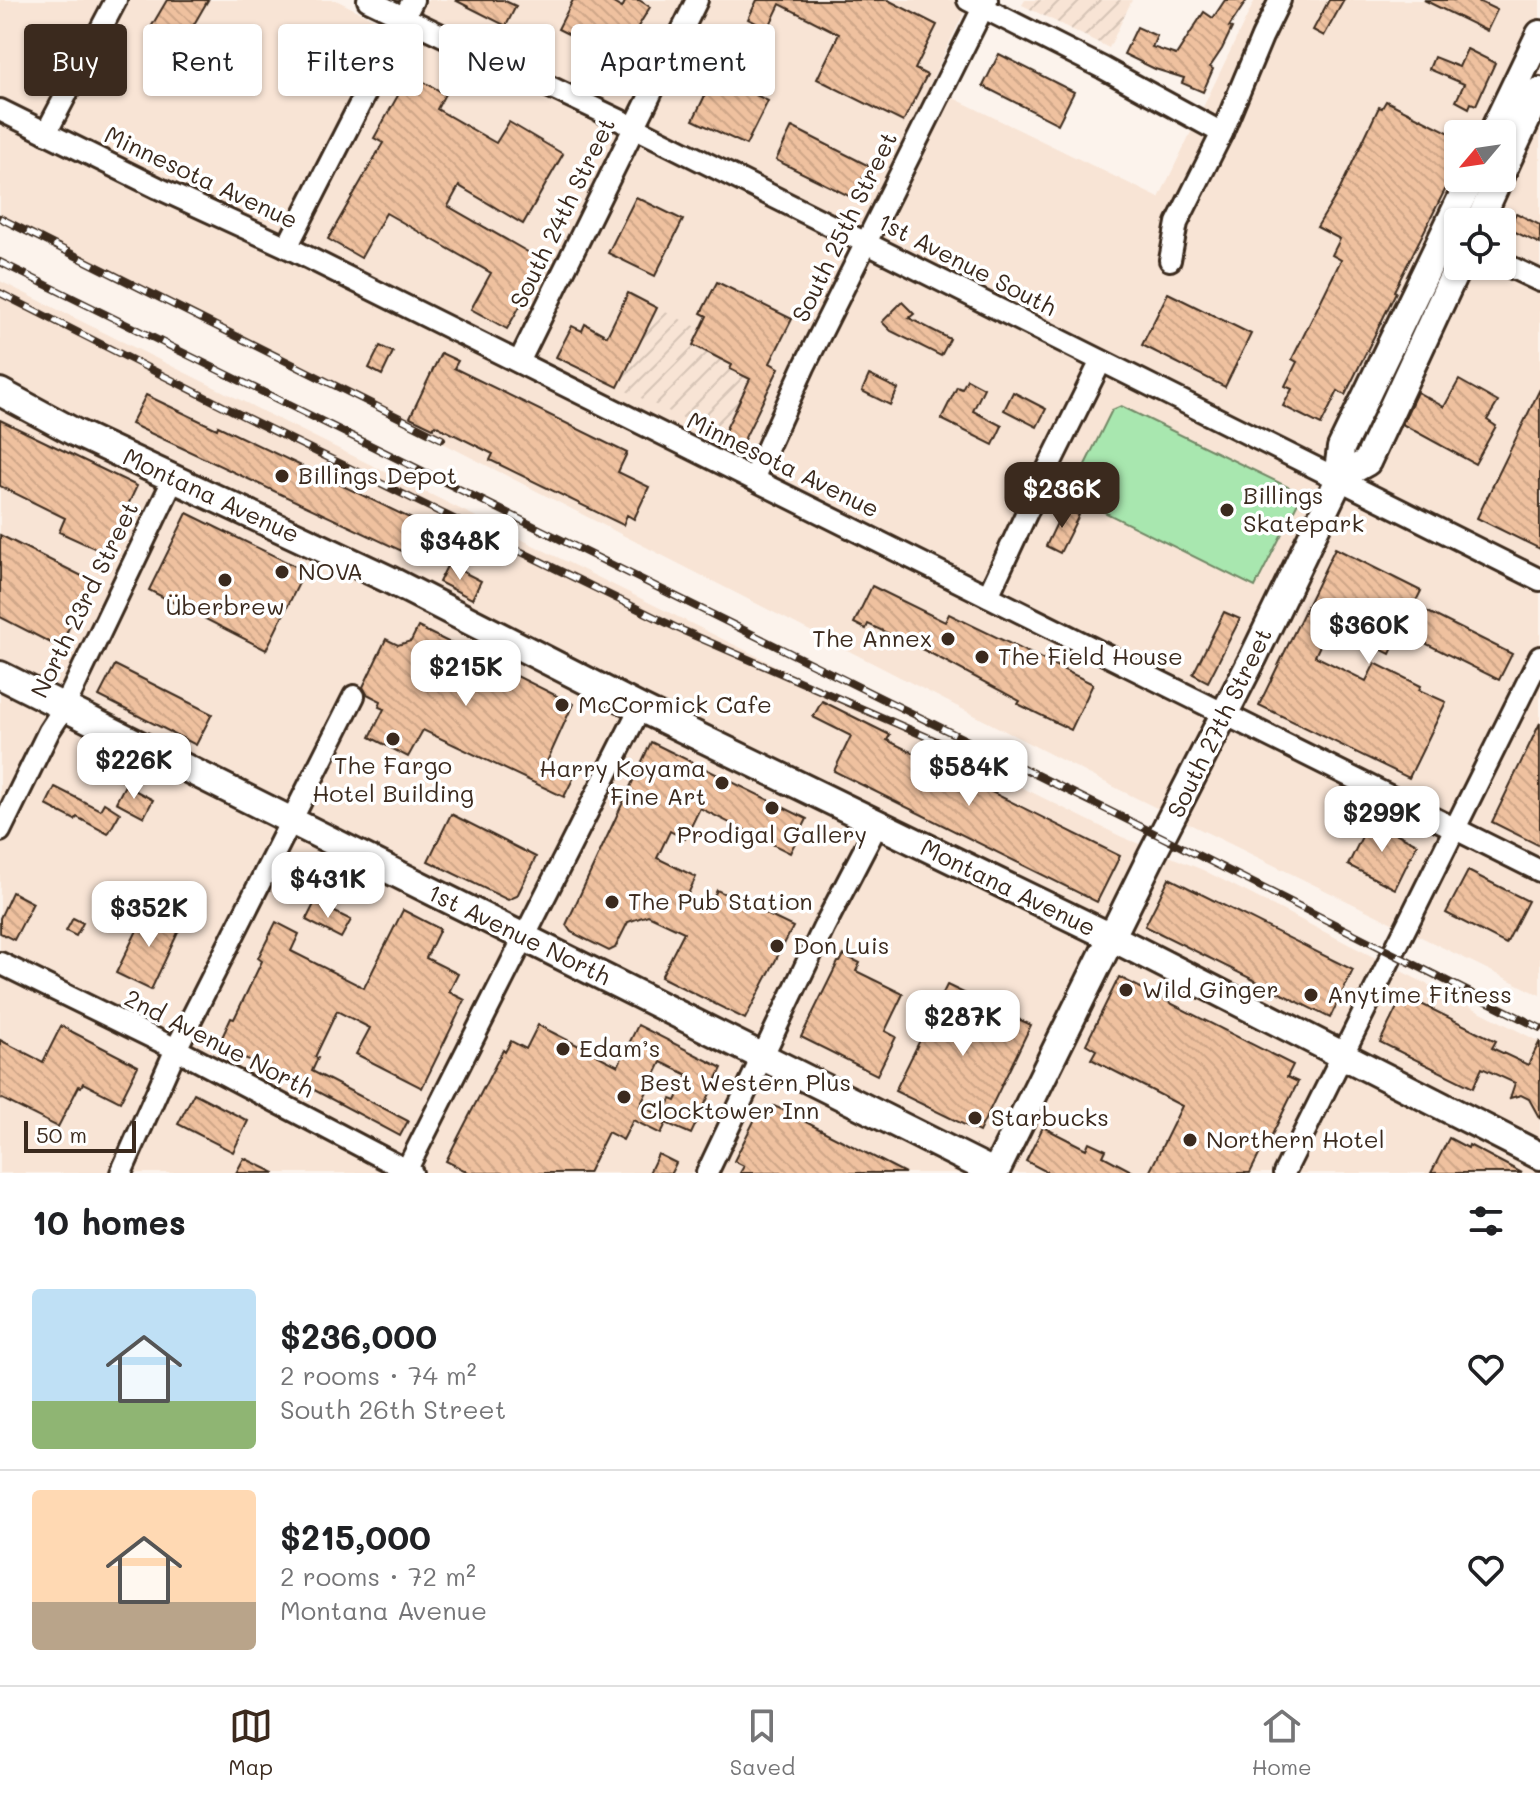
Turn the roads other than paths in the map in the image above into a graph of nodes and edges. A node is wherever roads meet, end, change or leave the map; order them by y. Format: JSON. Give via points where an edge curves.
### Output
{"nodes":[{"id":1,"x":116,"y":0,"type":"edge"},
{"id":2,"x":368,"y":0,"type":"edge"},
{"id":3,"x":697,"y":0,"type":"edge"},
{"id":4,"x":1280,"y":0,"type":"edge"},
{"id":5,"x":979,"y":3,"type":"edge"},
{"id":6,"x":408,"y":9,"type":"edge"},
{"id":7,"x":1540,"y":34,"type":"edge"},
{"id":8,"x":1540,"y":91,"type":"edge"},
{"id":9,"x":0,"y":110,"type":"edge"},
{"id":10,"x":1499,"y":120,"type":"edge"},
{"id":11,"x":634,"y":127,"type":"junction"},
{"id":12,"x":46,"y":133,"type":"junction"},
{"id":13,"x":1222,"y":133,"type":"junction"},
{"id":14,"x":1516,"y":142,"type":"edge"},
{"id":15,"x":866,"y":243,"type":"junction"},
{"id":16,"x":287,"y":247,"type":"junction"},
{"id":17,"x":1444,"y":251,"type":"edge"},
{"id":18,"x":1170,"y":260,"type":"dead end"},
{"id":19,"x":1516,"y":270,"type":"edge"},
{"id":20,"x":1452,"y":280,"type":"edge"},
{"id":21,"x":1540,"y":281,"type":"edge"},
{"id":22,"x":1101,"y":361,"type":"junction"},
{"id":23,"x":519,"y":362,"type":"junction"},
{"id":24,"x":0,"y":392,"type":"edge"},
{"id":25,"x":174,"y":478,"type":"junction"},
{"id":26,"x":1338,"y":478,"type":"junction"},
{"id":27,"x":753,"y":479,"type":"junction"},
{"id":28,"x":1540,"y":580,"type":"edge"},
{"id":29,"x":988,"y":596,"type":"junction"},
{"id":30,"x":1540,"y":657,"type":"edge"},
{"id":31,"x":0,"y":675,"type":"edge"},
{"id":32,"x":354,"y":696,"type":"dead end"},
{"id":33,"x":64,"y":708,"type":"junction"},
{"id":34,"x":640,"y":708,"type":"junction"},
{"id":35,"x":1225,"y":714,"type":"junction"},
{"id":36,"x":292,"y":821,"type":"junction"},
{"id":37,"x":877,"y":825,"type":"junction"},
{"id":38,"x":1455,"y":829,"type":"junction"},
{"id":39,"x":0,"y":831,"type":"edge"},
{"id":40,"x":1540,"y":871,"type":"edge"},
{"id":41,"x":1111,"y":937,"type":"junction"},
{"id":42,"x":524,"y":938,"type":"junction"},
{"id":43,"x":0,"y":963,"type":"edge"},
{"id":44,"x":176,"y":1049,"type":"junction"},
{"id":45,"x":1344,"y":1056,"type":"junction"},
{"id":46,"x":763,"y":1058,"type":"junction"},
{"id":47,"x":1540,"y":1156,"type":"edge"},
{"id":48,"x":408,"y":1172,"type":"edge"},
{"id":49,"x":121,"y":1173,"type":"edge"},
{"id":50,"x":707,"y":1173,"type":"edge"},
{"id":51,"x":995,"y":1173,"type":"edge"},
{"id":52,"x":1284,"y":1173,"type":"edge"}],
"edges":[{"from":1,"to":12,"type":"street"},
{"from":2,"to":6,"type":"street","name":"1st Avenue South"},
{"from":3,"to":11,"type":"street","name":"South 24th Street"},
{"from":4,"to":13,"type":"street"},
{"from":5,"to":13,"type":"street"},
{"from":5,"to":15,"type":"street","name":"South 25th Street"},
{"from":6,"to":11,"type":"street","name":"1st Avenue South"},
{"from":6,"to":16,"type":"street"},
{"from":7,"to":10,"type":"main road"},
{"from":8,"to":14,"type":"main road"},
{"from":9,"to":12,"type":"street","name":"Minnesota Avenue"},
{"from":11,"to":15,"type":"street","name":"1st Avenue South"},
{"from":11,"to":23,"type":"street","name":"South 24th Street"},
{"from":12,"to":16,"type":"street","name":"Minnesota Avenue"},
{"from":13,"to":18,"type":"street","via":[[1177,223]]},
{"from":15,"to":22,"type":"street","name":"1st Avenue South"},
{"from":15,"to":27,"type":"street","name":"South 25th Street"},
{"from":16,"to":23,"type":"street","name":"Minnesota Avenue"},
{"from":17,"to":26,"type":"main road","name":"South 27th Street","via":[[1341,448]]},
{"from":19,"to":21,"type":"street"},
{"from":20,"to":26,"type":"main road","name":"South 27th Street","via":[[1367,462]]},
{"from":22,"to":26,"type":"street","name":"1st Avenue South"},
{"from":22,"to":29,"type":"street"},
{"from":23,"to":27,"type":"street","name":"Minnesota Avenue"},
{"from":24,"to":25,"type":"main road","name":"Montana Avenue"},
{"from":25,"to":33,"type":"street","name":"North 23rd Street"},
{"from":25,"to":34,"type":"main road","name":"Montana Avenue","via":[[388,579]]},
{"from":26,"to":28,"type":"street","name":"1st Avenue South"},
{"from":26,"to":35,"type":"main road","name":"South 27th Street"},
{"from":27,"to":29,"type":"street","name":"Minnesota Avenue"},
{"from":29,"to":35,"type":"street","name":"Minnesota Avenue"},
{"from":30,"to":38,"type":"street"},
{"from":31,"to":33,"type":"main road","name":"1st Avenue North"},
{"from":32,"to":36,"type":"street"},
{"from":33,"to":36,"type":"main road","name":"1st Avenue North"},
{"from":33,"to":39,"type":"street","name":"North 23rd Street"},
{"from":34,"to":37,"type":"main road","name":"Montana Avenue"},
{"from":34,"to":42,"type":"street"},
{"from":35,"to":38,"type":"street","name":"Minnesota Avenue"},
{"from":35,"to":41,"type":"main road","name":"South 27th Street"},
{"from":36,"to":42,"type":"main road","name":"1st Avenue North"},
{"from":36,"to":44,"type":"street"},
{"from":37,"to":41,"type":"main road","name":"Montana Avenue"},
{"from":37,"to":46,"type":"street"},
{"from":38,"to":40,"type":"street","name":"Minnesota Avenue"},
{"from":38,"to":45,"type":"street"},
{"from":41,"to":45,"type":"main road","name":"Montana Avenue"},
{"from":41,"to":51,"type":"main road","name":"South 27th Street"},
{"from":42,"to":46,"type":"main road","name":"1st Avenue North"},
{"from":42,"to":48,"type":"street"},
{"from":43,"to":44,"type":"street","name":"2nd Avenue North"},
{"from":44,"to":48,"type":"street","name":"2nd Avenue North"},
{"from":44,"to":49,"type":"street"},
{"from":45,"to":47,"type":"main road","name":"Montana Avenue"},
{"from":45,"to":52,"type":"street"},
{"from":46,"to":50,"type":"street"},
{"from":46,"to":51,"type":"main road","name":"1st Avenue North"}]}
